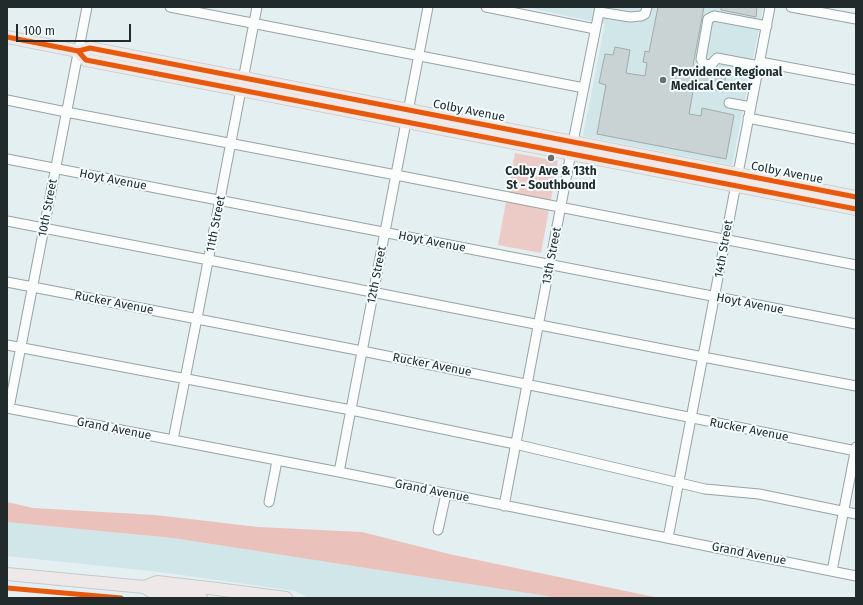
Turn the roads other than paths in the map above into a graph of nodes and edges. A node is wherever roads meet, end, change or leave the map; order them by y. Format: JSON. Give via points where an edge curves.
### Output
{"nodes":[{"id":1,"x":87,"y":7,"type":"edge"},
{"id":2,"x":170,"y":7,"type":"edge"},
{"id":3,"x":258,"y":7,"type":"edge"},
{"id":4,"x":428,"y":7,"type":"edge"},
{"id":5,"x":486,"y":7,"type":"edge"},
{"id":6,"x":647,"y":7,"type":"edge"},
{"id":7,"x":770,"y":7,"type":"edge"},
{"id":8,"x":791,"y":7,"type":"edge"},
{"id":9,"x":599,"y":10,"type":"edge"},
{"id":10,"x":856,"y":19,"type":"edge"},
{"id":11,"x":254,"y":23,"type":"junction"},
{"id":12,"x":767,"y":26,"type":"junction"},
{"id":13,"x":596,"y":29,"type":"junction"},
{"id":14,"x":7,"y":37,"type":"edge"},
{"id":15,"x":78,"y":51,"type":"junction"},
{"id":16,"x":419,"y":56,"type":"junction"},
{"id":17,"x":759,"y":64,"type":"junction"},
{"id":18,"x":856,"y":80,"type":"edge"},
{"id":19,"x":243,"y":84,"type":"junction"},
{"id":20,"x":584,"y":88,"type":"junction"},
{"id":21,"x":7,"y":100,"type":"edge"},
{"id":22,"x":729,"y":103,"type":"dead end"},
{"id":23,"x":750,"y":107,"type":"junction"},
{"id":24,"x":66,"y":112,"type":"junction"},
{"id":25,"x":407,"y":116,"type":"junction"},
{"id":26,"x":748,"y":118,"type":"junction"},
{"id":27,"x":856,"y":139,"type":"edge"},
{"id":28,"x":231,"y":144,"type":"junction"},
{"id":29,"x":572,"y":148,"type":"junction"},
{"id":30,"x":7,"y":160,"type":"edge"},
{"id":31,"x":55,"y":169,"type":"junction"},
{"id":32,"x":396,"y":175,"type":"junction"},
{"id":33,"x":736,"y":180,"type":"junction"},
{"id":34,"x":856,"y":196,"type":"edge"},
{"id":35,"x":220,"y":201,"type":"junction"},
{"id":36,"x":561,"y":207,"type":"junction"},
{"id":37,"x":856,"y":209,"type":"edge"},
{"id":38,"x":7,"y":221,"type":"edge"},
{"id":39,"x":44,"y":228,"type":"junction"},
{"id":40,"x":385,"y":232,"type":"junction"},
{"id":41,"x":725,"y":239,"type":"junction"},
{"id":42,"x":209,"y":260,"type":"junction"},
{"id":43,"x":550,"y":265,"type":"junction"},
{"id":44,"x":856,"y":265,"type":"edge"},
{"id":45,"x":7,"y":282,"type":"edge"},
{"id":46,"x":32,"y":287,"type":"junction"},
{"id":47,"x":373,"y":293,"type":"junction"},
{"id":48,"x":715,"y":297,"type":"junction"},
{"id":49,"x":197,"y":319,"type":"junction"},
{"id":50,"x":856,"y":324,"type":"edge"},
{"id":51,"x":538,"y":325,"type":"junction"},
{"id":52,"x":7,"y":345,"type":"edge"},
{"id":53,"x":20,"y":347,"type":"junction"},
{"id":54,"x":362,"y":351,"type":"junction"},
{"id":55,"x":704,"y":358,"type":"junction"},
{"id":56,"x":185,"y":378,"type":"junction"},
{"id":57,"x":527,"y":384,"type":"junction"},
{"id":58,"x":856,"y":386,"type":"edge"},
{"id":59,"x":8,"y":408,"type":"edge"},
{"id":60,"x":350,"y":410,"type":"junction"},
{"id":61,"x":692,"y":418,"type":"junction"},
{"id":62,"x":173,"y":440,"type":"junction"},
{"id":63,"x":515,"y":444,"type":"junction"},
{"id":64,"x":856,"y":449,"type":"edge"},
{"id":65,"x":277,"y":461,"type":"junction"},
{"id":66,"x":339,"y":472,"type":"junction"},
{"id":67,"x":679,"y":483,"type":"junction"},
{"id":68,"x":446,"y":494,"type":"junction"},
{"id":69,"x":269,"y":502,"type":"dead end"},
{"id":70,"x":504,"y":506,"type":"junction"},
{"id":71,"x":844,"y":511,"type":"junction"},
{"id":72,"x":856,"y":514,"type":"edge"},
{"id":73,"x":438,"y":530,"type":"dead end"},
{"id":74,"x":668,"y":538,"type":"junction"},
{"id":75,"x":832,"y":570,"type":"junction"},
{"id":76,"x":7,"y":574,"type":"edge"},
{"id":77,"x":856,"y":576,"type":"edge"},
{"id":78,"x":144,"y":586,"type":"junction"},
{"id":79,"x":201,"y":598,"type":"edge"},
{"id":80,"x":286,"y":598,"type":"edge"}],
"edges":[{"from":1,"to":15,"type":"street","name":"10th Street"},
{"from":2,"to":11,"type":"street"},
{"from":3,"to":11,"type":"street","name":"11th Street"},
{"from":4,"to":16,"type":"street","name":"12th Street"},
{"from":5,"to":13,"type":"street"},
{"from":6,"to":9,"type":"street","via":[[645,14],[630,18]]},
{"from":7,"to":12,"type":"street","name":"14th Street"},
{"from":8,"to":10,"type":"street"},
{"from":9,"to":13,"type":"street","name":"13th Street"},
{"from":11,"to":16,"type":"street"},
{"from":11,"to":19,"type":"street","name":"11th Street"},
{"from":12,"to":17,"type":"street","name":"14th Street"},
{"from":12,"to":17,"type":"street","via":[[714,16],[708,19],[700,59],[704,64],[711,65],[717,58]]},
{"from":13,"to":20,"type":"street","name":"13th Street"},
{"from":14,"to":15,"type":"main road","name":"Colby Avenue"},
{"from":15,"to":19,"type":"main road","name":"Colby Avenue","via":[[90,48]]},
{"from":15,"to":24,"type":"street","name":"10th Street"},
{"from":16,"to":20,"type":"street"},
{"from":16,"to":25,"type":"street","name":"12th Street"},
{"from":17,"to":18,"type":"street"},
{"from":17,"to":23,"type":"street","name":"14th Street"},
{"from":19,"to":25,"type":"main road","name":"Colby Avenue"},
{"from":19,"to":28,"type":"street","name":"11th Street"},
{"from":20,"to":29,"type":"street","name":"13th Street"},
{"from":21,"to":24,"type":"street"},
{"from":22,"to":23,"type":"street"},
{"from":23,"to":26,"type":"street","name":"14th Street"},
{"from":24,"to":28,"type":"street"},
{"from":24,"to":31,"type":"street","name":"10th Street"},
{"from":25,"to":29,"type":"main road","name":"Colby Avenue"},
{"from":25,"to":32,"type":"street","name":"12th Street"},
{"from":26,"to":27,"type":"street"},
{"from":26,"to":33,"type":"street","name":"14th Street"},
{"from":28,"to":32,"type":"street"},
{"from":28,"to":35,"type":"street","name":"11th Street"},
{"from":29,"to":33,"type":"main road","name":"Colby Avenue"},
{"from":29,"to":36,"type":"street","name":"13th Street"},
{"from":30,"to":31,"type":"street","name":"Hoyt Avenue"},
{"from":31,"to":35,"type":"street","name":"Hoyt Avenue"},
{"from":31,"to":39,"type":"street","name":"10th Street"},
{"from":32,"to":36,"type":"street"},
{"from":32,"to":40,"type":"street","name":"12th Street"},
{"from":33,"to":34,"type":"main road","name":"Colby Avenue"},
{"from":33,"to":37,"type":"main road","name":"Colby Avenue"},
{"from":33,"to":41,"type":"street","name":"14th Street"},
{"from":35,"to":40,"type":"street","name":"Hoyt Avenue"},
{"from":35,"to":42,"type":"street","name":"11th Street"},
{"from":36,"to":41,"type":"street"},
{"from":36,"to":43,"type":"street","name":"13th Street"},
{"from":38,"to":39,"type":"street"},
{"from":39,"to":42,"type":"street"},
{"from":39,"to":46,"type":"street","name":"10th Street"},
{"from":40,"to":43,"type":"street","name":"Hoyt Avenue"},
{"from":40,"to":47,"type":"street","name":"12th Street"},
{"from":41,"to":44,"type":"street"},
{"from":41,"to":48,"type":"street","name":"14th Street"},
{"from":42,"to":47,"type":"street"},
{"from":42,"to":49,"type":"street","name":"11th Street"},
{"from":43,"to":48,"type":"street","name":"Hoyt Avenue"},
{"from":43,"to":51,"type":"street","name":"13th Street"},
{"from":45,"to":46,"type":"street","name":"Rucker Avenue"},
{"from":46,"to":49,"type":"street","name":"Rucker Avenue"},
{"from":46,"to":53,"type":"street","name":"10th Street"},
{"from":47,"to":51,"type":"street"},
{"from":47,"to":54,"type":"street","name":"12th Street"},
{"from":48,"to":50,"type":"street","name":"Hoyt Avenue"},
{"from":48,"to":55,"type":"street","name":"14th Street"},
{"from":49,"to":54,"type":"street","name":"Rucker Avenue"},
{"from":49,"to":56,"type":"street","name":"11th Street"},
{"from":51,"to":55,"type":"street"},
{"from":51,"to":57,"type":"street","name":"13th Street"},
{"from":52,"to":53,"type":"street"},
{"from":53,"to":56,"type":"street"},
{"from":53,"to":59,"type":"street","name":"10th Street"},
{"from":54,"to":57,"type":"street","name":"Rucker Avenue"},
{"from":54,"to":60,"type":"street","name":"12th Street"},
{"from":55,"to":58,"type":"street"},
{"from":55,"to":61,"type":"street","name":"14th Street"},
{"from":56,"to":60,"type":"street"},
{"from":56,"to":62,"type":"street","name":"11th Street"},
{"from":57,"to":61,"type":"street","name":"Rucker Avenue"},
{"from":57,"to":63,"type":"street","name":"13th Street"},
{"from":59,"to":62,"type":"street","name":"Grand Avenue"},
{"from":60,"to":63,"type":"street"},
{"from":60,"to":66,"type":"street","name":"12th Street"},
{"from":61,"to":64,"type":"street","name":"Rucker Avenue"},
{"from":61,"to":67,"type":"street","name":"14th Street"},
{"from":62,"to":65,"type":"street","name":"Grand Avenue"},
{"from":63,"to":67,"type":"street"},
{"from":63,"to":70,"type":"street","name":"13th Street"},
{"from":64,"to":71,"type":"street"},
{"from":65,"to":66,"type":"street","name":"Grand Avenue"},
{"from":65,"to":69,"type":"street"},
{"from":66,"to":68,"type":"street","name":"Grand Avenue"},
{"from":67,"to":71,"type":"street","via":[[705,489],[758,494]]},
{"from":67,"to":74,"type":"street","name":"14th Street"},
{"from":68,"to":70,"type":"street","name":"Grand Avenue"},
{"from":68,"to":73,"type":"street"},
{"from":70,"to":74,"type":"street","name":"Grand Avenue"},
{"from":71,"to":72,"type":"street"},
{"from":71,"to":75,"type":"street"},
{"from":74,"to":75,"type":"street","name":"Grand Avenue"},
{"from":75,"to":77,"type":"street","name":"Grand Avenue"},
{"from":76,"to":78,"type":"main road"},
{"from":78,"to":79,"type":"main road","via":[[156,594]]},
{"from":78,"to":80,"type":"main road","via":[[158,582]]}]}
